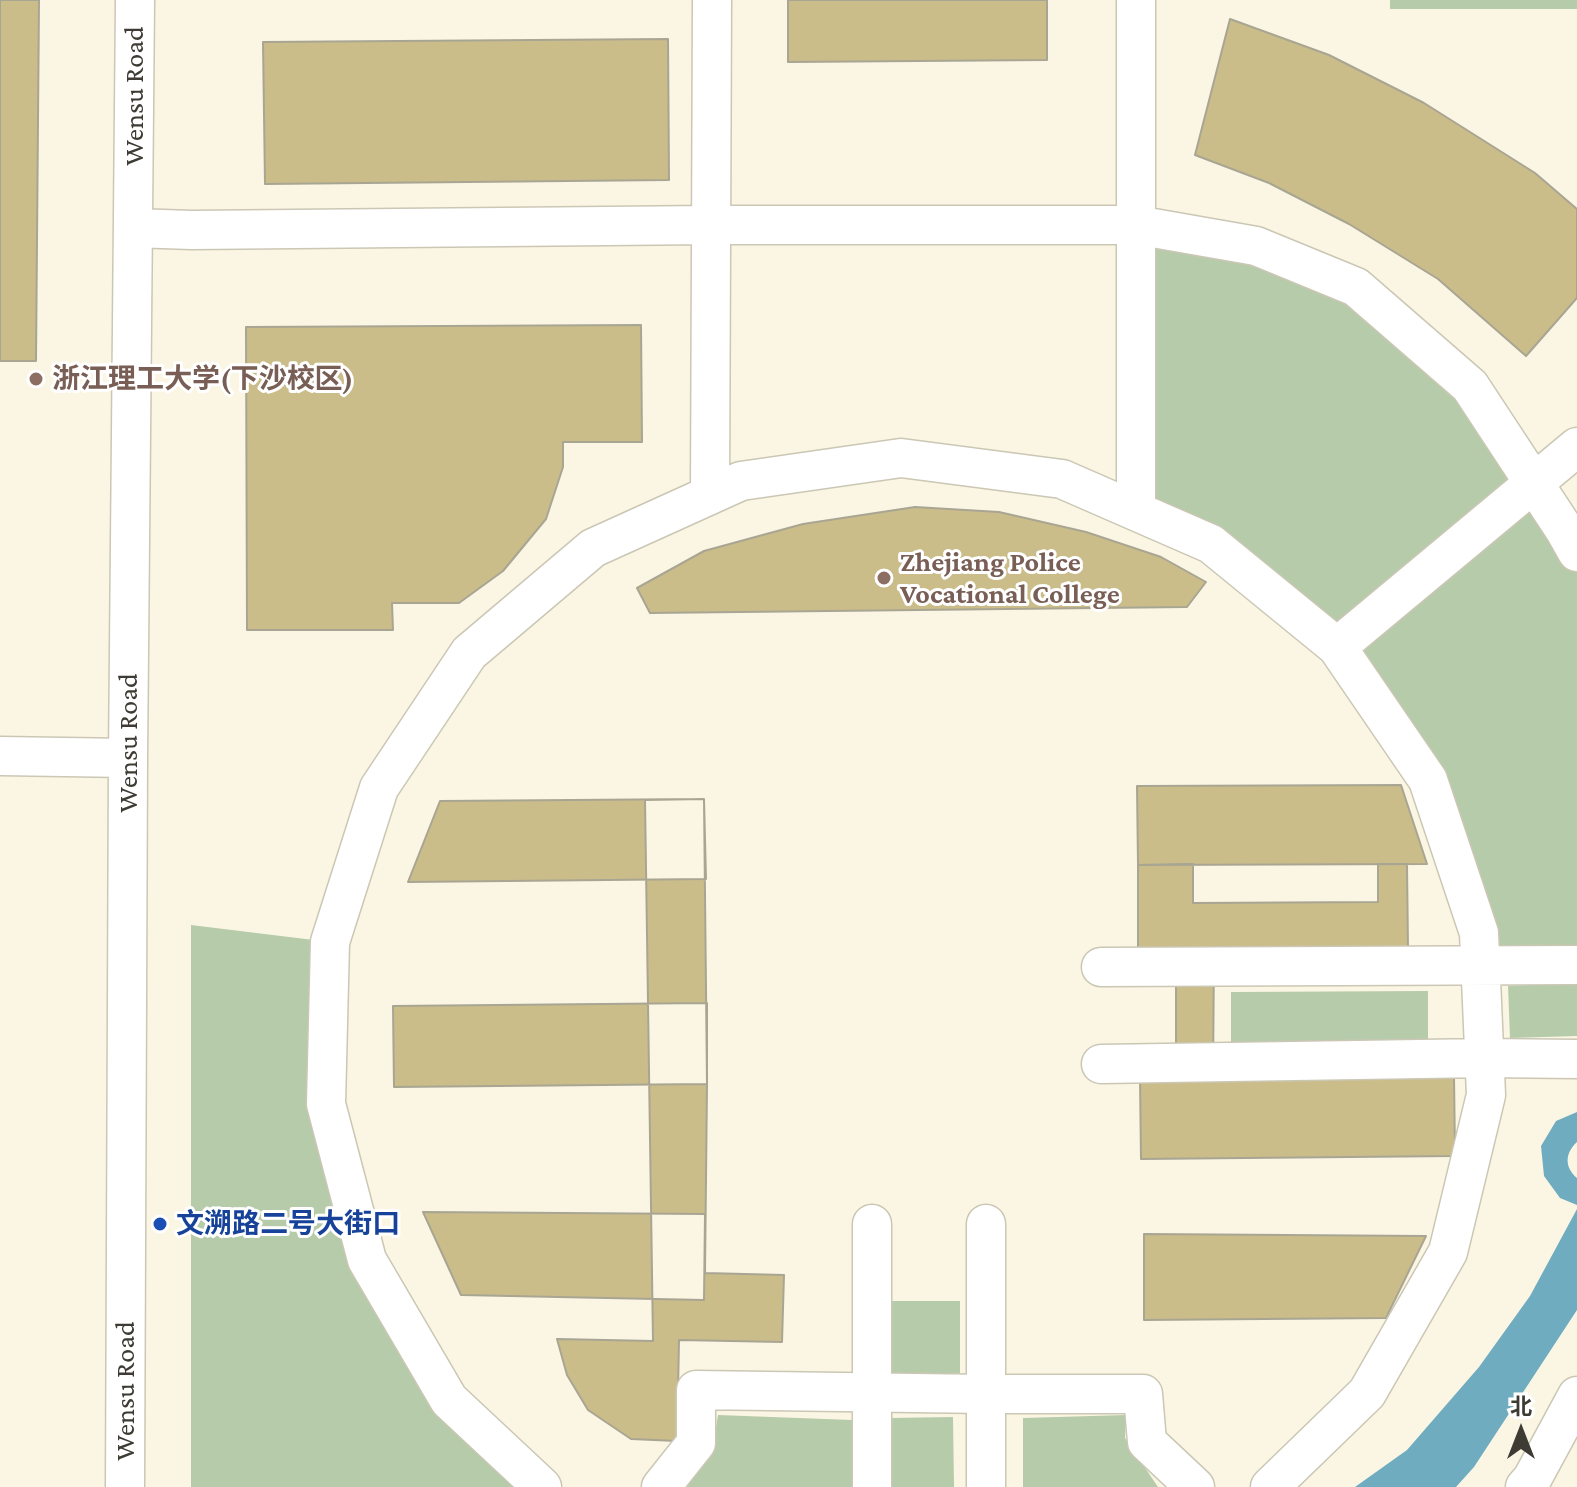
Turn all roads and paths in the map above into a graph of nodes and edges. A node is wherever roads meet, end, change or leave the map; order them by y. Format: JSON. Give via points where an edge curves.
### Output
{"nodes":[{"id":1,"x":135,"y":0,"type":"edge"},
{"id":2,"x":712,"y":0,"type":"edge"},
{"id":3,"x":1136,"y":0,"type":"edge"},
{"id":4,"x":710,"y":225,"type":"junction"},
{"id":5,"x":1136,"y":225,"type":"junction"},
{"id":6,"x":133,"y":228,"type":"junction"},
{"id":7,"x":1577,"y":447,"type":"edge"},
{"id":8,"x":1534,"y":483,"type":"junction"},
{"id":9,"x":710,"y":495,"type":"junction"},
{"id":10,"x":1136,"y":510,"type":"junction"},
{"id":11,"x":1577,"y":552,"type":"edge"},
{"id":12,"x":1337,"y":647,"type":"junction"},
{"id":13,"x":0,"y":756,"type":"edge"},
{"id":14,"x":128,"y":758,"type":"junction"},
{"id":15,"x":1481,"y":965,"type":"junction"},
{"id":16,"x":1577,"y":965,"type":"edge"},
{"id":17,"x":1101,"y":967,"type":"dead end"},
{"id":18,"x":1485,"y":1058,"type":"junction"},
{"id":19,"x":1577,"y":1059,"type":"edge"},
{"id":20,"x":1101,"y":1064,"type":"dead end"},
{"id":21,"x":872,"y":1224,"type":"dead end"},
{"id":22,"x":986,"y":1224,"type":"dead end"},
{"id":23,"x":872,"y":1393,"type":"junction"},
{"id":24,"x":986,"y":1394,"type":"junction"},
{"id":25,"x":1577,"y":1396,"type":"edge"},
{"id":26,"x":125,"y":1487,"type":"edge"},
{"id":27,"x":542,"y":1487,"type":"edge"},
{"id":28,"x":661,"y":1487,"type":"edge"},
{"id":29,"x":872,"y":1487,"type":"edge"},
{"id":30,"x":986,"y":1487,"type":"edge"},
{"id":31,"x":1195,"y":1487,"type":"edge"},
{"id":32,"x":1270,"y":1487,"type":"edge"},
{"id":33,"x":1525,"y":1487,"type":"edge"}],
"edges":[{"from":1,"to":6,"type":"street","name":"Wensu Road"},
{"from":2,"to":4,"type":"street"},
{"from":3,"to":5,"type":"street"},
{"from":4,"to":5,"type":"street"},
{"from":4,"to":6,"type":"street"},
{"from":4,"to":9,"type":"street"},
{"from":5,"to":8,"type":"street","via":[[1256,246],[1356,287],[1470,386]]},
{"from":5,"to":10,"type":"street"},
{"from":6,"to":14,"type":"street","name":"Wensu Road"},
{"from":7,"to":8,"type":"street"},
{"from":8,"to":11,"type":"street"},
{"from":8,"to":12,"type":"street"},
{"from":9,"to":10,"type":"street","via":[[741,481],[901,458],[1062,479]]},
{"from":9,"to":27,"type":"street","via":[[593,548],[469,653],[379,788],[330,942],[326,1104],[367,1260],[449,1400]]},
{"from":10,"to":12,"type":"street","via":[[1211,544]]},
{"from":12,"to":15,"type":"street","via":[[1428,780],[1479,933]]},
{"from":13,"to":14,"type":"street"},
{"from":14,"to":26,"type":"street","name":"Wensu Road"},
{"from":15,"to":16,"type":"street"},
{"from":15,"to":17,"type":"street"},
{"from":15,"to":18,"type":"street"},
{"from":18,"to":19,"type":"street"},
{"from":18,"to":20,"type":"street"},
{"from":18,"to":32,"type":"street","via":[[1486,1095],[1448,1252],[1367,1393]]},
{"from":21,"to":23,"type":"street"},
{"from":22,"to":24,"type":"street"},
{"from":23,"to":24,"type":"street"},
{"from":23,"to":28,"type":"street","via":[[696,1390],[696,1443]]},
{"from":23,"to":29,"type":"street"},
{"from":24,"to":30,"type":"street"},
{"from":24,"to":31,"type":"street","via":[[1143,1394],[1147,1442]]},
{"from":25,"to":33,"type":"street"}]}
